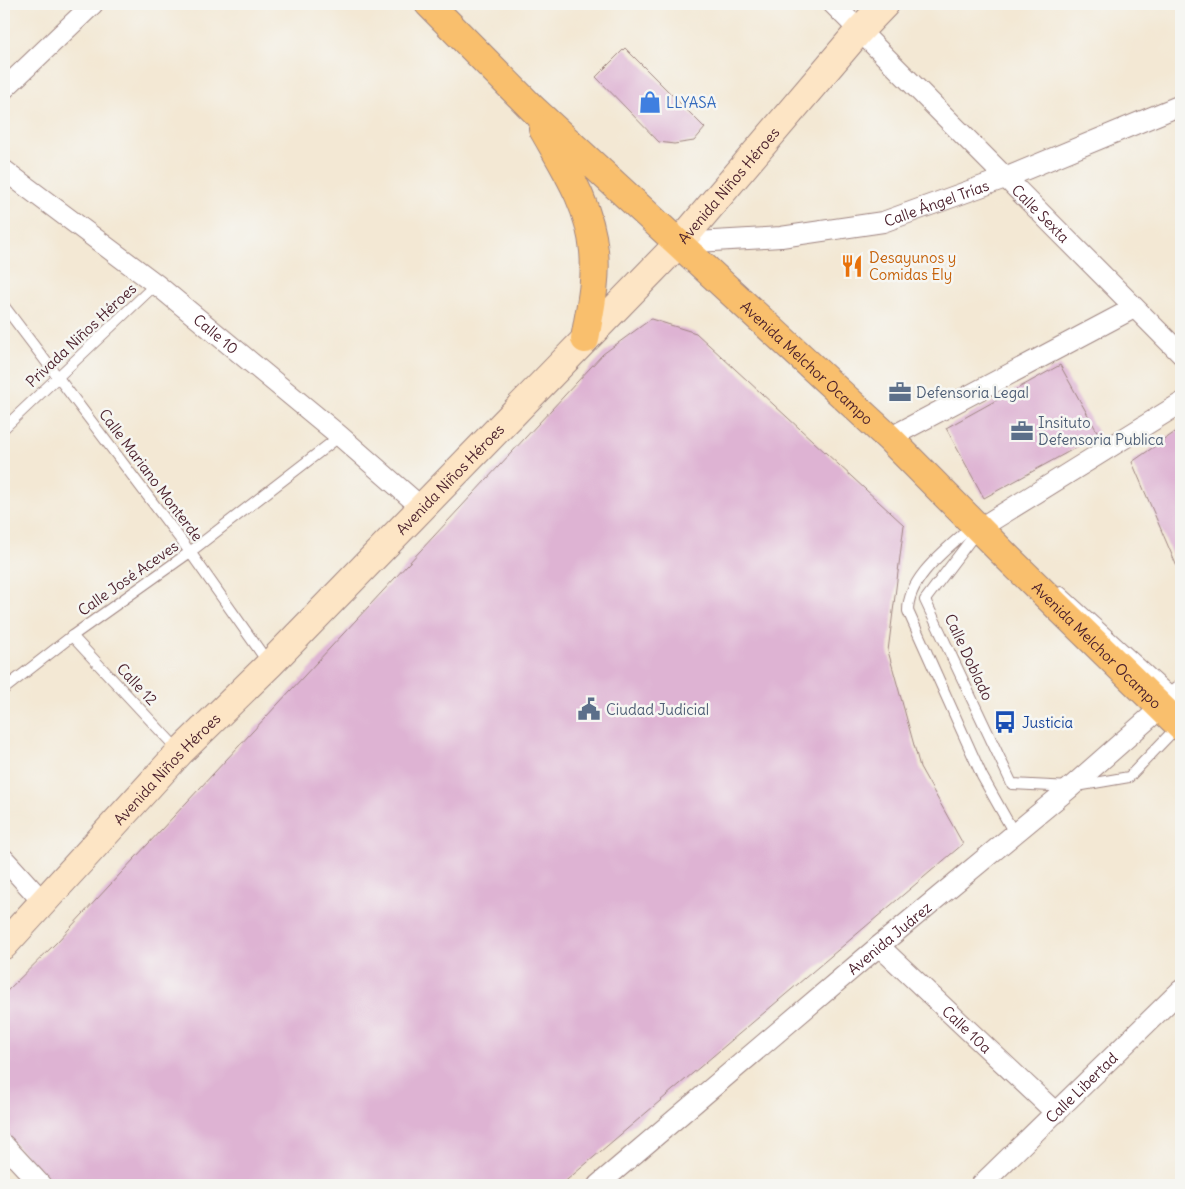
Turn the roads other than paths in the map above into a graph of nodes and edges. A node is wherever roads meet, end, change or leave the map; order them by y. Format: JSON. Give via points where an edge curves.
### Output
{"nodes":[{"id":1,"x":93,"y":4,"type":"edge"},
{"id":2,"x":429,"y":4,"type":"edge"},
{"id":3,"x":833,"y":4,"type":"edge"},
{"id":4,"x":885,"y":4,"type":"edge"},
{"id":5,"x":859,"y":30,"type":"junction"},
{"id":6,"x":4,"y":89,"type":"edge"},
{"id":7,"x":1181,"y":105,"type":"edge"},
{"id":8,"x":532,"y":108,"type":"junction"},
{"id":9,"x":4,"y":170,"type":"edge"},
{"id":10,"x":1005,"y":178,"type":"junction"},
{"id":11,"x":679,"y":243,"type":"junction"},
{"id":12,"x":156,"y":284,"type":"junction"},
{"id":13,"x":4,"y":306,"type":"edge"},
{"id":14,"x":1134,"y":308,"type":"junction"},
{"id":15,"x":586,"y":339,"type":"junction"},
{"id":16,"x":1181,"y":354,"type":"edge"},
{"id":17,"x":58,"y":378,"type":"junction"},
{"id":18,"x":1181,"y":403,"type":"edge"},
{"id":19,"x":4,"y":428,"type":"edge"},
{"id":20,"x":340,"y":436,"type":"junction"},
{"id":21,"x":889,"y":438,"type":"junction"},
{"id":22,"x":421,"y":507,"type":"junction"},
{"id":23,"x":978,"y":525,"type":"junction"},
{"id":24,"x":190,"y":552,"type":"junction"},
{"id":25,"x":1018,"y":552,"type":"dead end"},
{"id":26,"x":1054,"y":585,"type":"dead end"},
{"id":27,"x":72,"y":636,"type":"junction"},
{"id":28,"x":270,"y":664,"type":"junction"},
{"id":29,"x":4,"y":689,"type":"edge"},
{"id":30,"x":1177,"y":710,"type":"edge"},
{"id":31,"x":180,"y":752,"type":"junction"},
{"id":32,"x":1071,"y":787,"type":"junction"},
{"id":33,"x":1014,"y":833,"type":"junction"},
{"id":34,"x":4,"y":859,"type":"edge"},
{"id":35,"x":43,"y":902,"type":"junction"},
{"id":36,"x":4,"y":945,"type":"edge"},
{"id":37,"x":879,"y":946,"type":"junction"},
{"id":38,"x":1181,"y":990,"type":"edge"},
{"id":39,"x":1056,"y":1113,"type":"junction"},
{"id":40,"x":4,"y":1145,"type":"edge"},
{"id":41,"x":610,"y":1182,"type":"edge"},
{"id":42,"x":42,"y":1185,"type":"edge"},
{"id":43,"x":981,"y":1185,"type":"edge"}],
"edges":[{"from":1,"to":6,"type":"street"},
{"from":2,"to":8,"type":"main road","name":"Avenida Melchor Ocampo"},
{"from":3,"to":5,"type":"street","name":"Calle Sexta"},
{"from":4,"to":5,"type":"main road","name":"Avenida Niños Héroes"},
{"from":5,"to":10,"type":"street","name":"Calle Sexta"},
{"from":5,"to":11,"type":"main road","name":"Avenida Niños Héroes"},
{"from":7,"to":10,"type":"street","name":"Calle Ángel Trías"},
{"from":8,"to":11,"type":"main road","name":"Avenida Melchor Ocampo"},
{"from":8,"to":15,"type":"main road","via":[[580,196],[590,224],[595,253]]},
{"from":9,"to":12,"type":"street","name":"Calle 10"},
{"from":10,"to":11,"type":"street","name":"Calle Ángel Trías","via":[[883,222],[781,238]]},
{"from":10,"to":14,"type":"street","name":"Calle Sexta"},
{"from":11,"to":15,"type":"main road","name":"Avenida Niños Héroes"},
{"from":11,"to":21,"type":"main road","name":"Avenida Melchor Ocampo"},
{"from":12,"to":17,"type":"lane","name":"Privada Niños Héroes"},
{"from":12,"to":20,"type":"street","name":"Calle 10"},
{"from":13,"to":17,"type":"lane","name":"Calle Mariano Monterde"},
{"from":14,"to":16,"type":"street","name":"Calle Sexta"},
{"from":14,"to":21,"type":"street"},
{"from":15,"to":22,"type":"main road","name":"Avenida Niños Héroes"},
{"from":17,"to":19,"type":"lane","name":"Privada Niños Héroes"},
{"from":17,"to":24,"type":"lane","name":"Calle Mariano Monterde"},
{"from":18,"to":23,"type":"street"},
{"from":20,"to":22,"type":"street","name":"Calle 10"},
{"from":20,"to":24,"type":"lane","name":"Calle José Aceves"},
{"from":21,"to":23,"type":"main road","name":"Avenida Melchor Ocampo"},
{"from":22,"to":28,"type":"main road","name":"Avenida Niños Héroes"},
{"from":23,"to":25,"type":"lane"},
{"from":23,"to":30,"type":"main road","name":"Avenida Melchor Ocampo"},
{"from":23,"to":32,"type":"lane","name":"Calle Doblado","via":[[925,600],[1012,784]]},
{"from":23,"to":33,"type":"lane","via":[[927,569],[908,600],[908,612],[982,776]]},
{"from":24,"to":27,"type":"lane","name":"Calle José Aceves"},
{"from":24,"to":28,"type":"lane","name":"Calle Mariano Monterde"},
{"from":26,"to":30,"type":"lane","via":[[1135,658]]},
{"from":27,"to":29,"type":"lane","name":"Calle José Aceves"},
{"from":27,"to":31,"type":"lane","name":"Calle 12"},
{"from":28,"to":31,"type":"main road","name":"Avenida Niños Héroes"},
{"from":30,"to":32,"type":"street","name":"Avenida Juárez"},
{"from":30,"to":32,"type":"lane","name":"Calle Doblado","via":[[1129,777]]},
{"from":31,"to":35,"type":"main road","name":"Avenida Niños Héroes"},
{"from":32,"to":33,"type":"street","name":"Avenida Juárez"},
{"from":33,"to":37,"type":"street","name":"Avenida Juárez"},
{"from":34,"to":35,"type":"street"},
{"from":35,"to":36,"type":"main road","name":"Avenida Niños Héroes"},
{"from":37,"to":39,"type":"street","name":"Calle 10a"},
{"from":37,"to":41,"type":"street","name":"Avenida Juárez"},
{"from":38,"to":39,"type":"street","name":"Calle Libertad"},
{"from":39,"to":43,"type":"street","name":"Calle Libertad"},
{"from":40,"to":42,"type":"street"}]}
